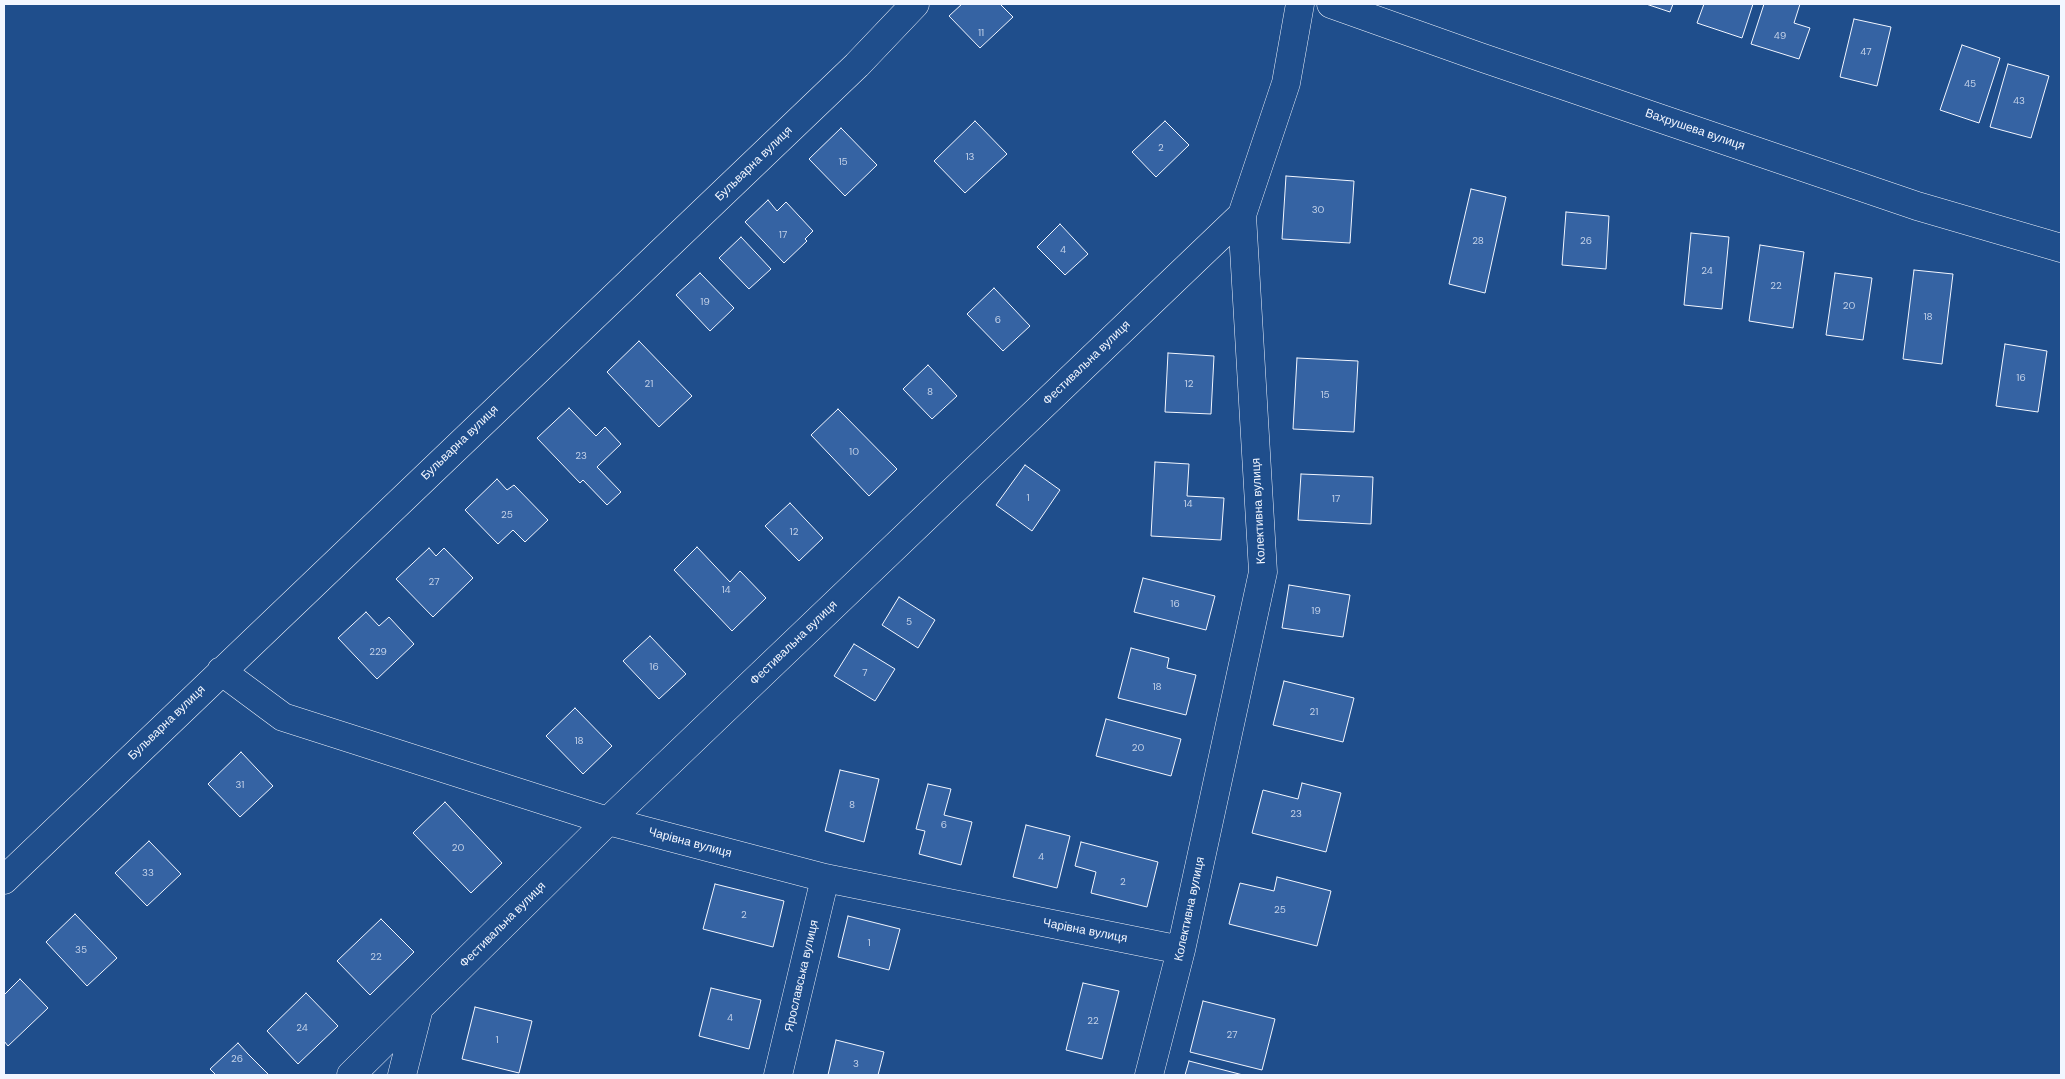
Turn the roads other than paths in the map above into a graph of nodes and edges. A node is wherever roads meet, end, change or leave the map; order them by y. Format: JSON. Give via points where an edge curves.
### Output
{"nodes":[{"id":1,"x":915,"y":4,"type":"edge"},
{"id":2,"x":1300,"y":4,"type":"edge"},
{"id":3,"x":1331,"y":4,"type":"edge"},
{"id":4,"x":1242,"y":216,"type":"junction"},
{"id":5,"x":2061,"y":248,"type":"edge"},
{"id":6,"x":221,"y":671,"type":"junction"},
{"id":7,"x":608,"y":821,"type":"junction"},
{"id":8,"x":825,"y":878,"type":"junction"},
{"id":9,"x":4,"y":880,"type":"edge"},
{"id":10,"x":1181,"y":950,"type":"junction"},
{"id":11,"x":419,"y":1008,"type":"junction"},
{"id":12,"x":351,"y":1075,"type":"edge"},
{"id":13,"x":402,"y":1075,"type":"edge"},
{"id":14,"x":778,"y":1075,"type":"edge"},
{"id":15,"x":1150,"y":1075,"type":"edge"}],
"edges":[{"from":1,"to":6,"type":"street","name":"Бульварна вулиця","via":[[857,65]]},
{"from":2,"to":4,"type":"street","name":"Колективна вулиця","via":[[1286,84]]},
{"from":3,"to":5,"type":"street","name":"Вахрушева вулиця","via":[[1908,203]]},
{"from":4,"to":7,"type":"street","name":"Фестивальна вулиця"},
{"from":4,"to":10,"type":"street","name":"Колективна вулиця","via":[[1263,572]]},
{"from":6,"to":7,"type":"street","name":"Чарівна вулиця","via":[[283,717]]},
{"from":6,"to":9,"type":"street","name":"Бульварна вулиця"},
{"from":7,"to":8,"type":"street","name":"Чарівна вулиця"},
{"from":7,"to":11,"type":"street","name":"Фестивальна вулиця"},
{"from":8,"to":10,"type":"street","name":"Чарівна вулиця"},
{"from":8,"to":14,"type":"street","name":"Ярославська вулиця"},
{"from":10,"to":15,"type":"street","name":"Колективна вулиця"},
{"from":11,"to":12,"type":"street","name":"Фестивальна вулиця"},
{"from":11,"to":13,"type":"street"}]}
